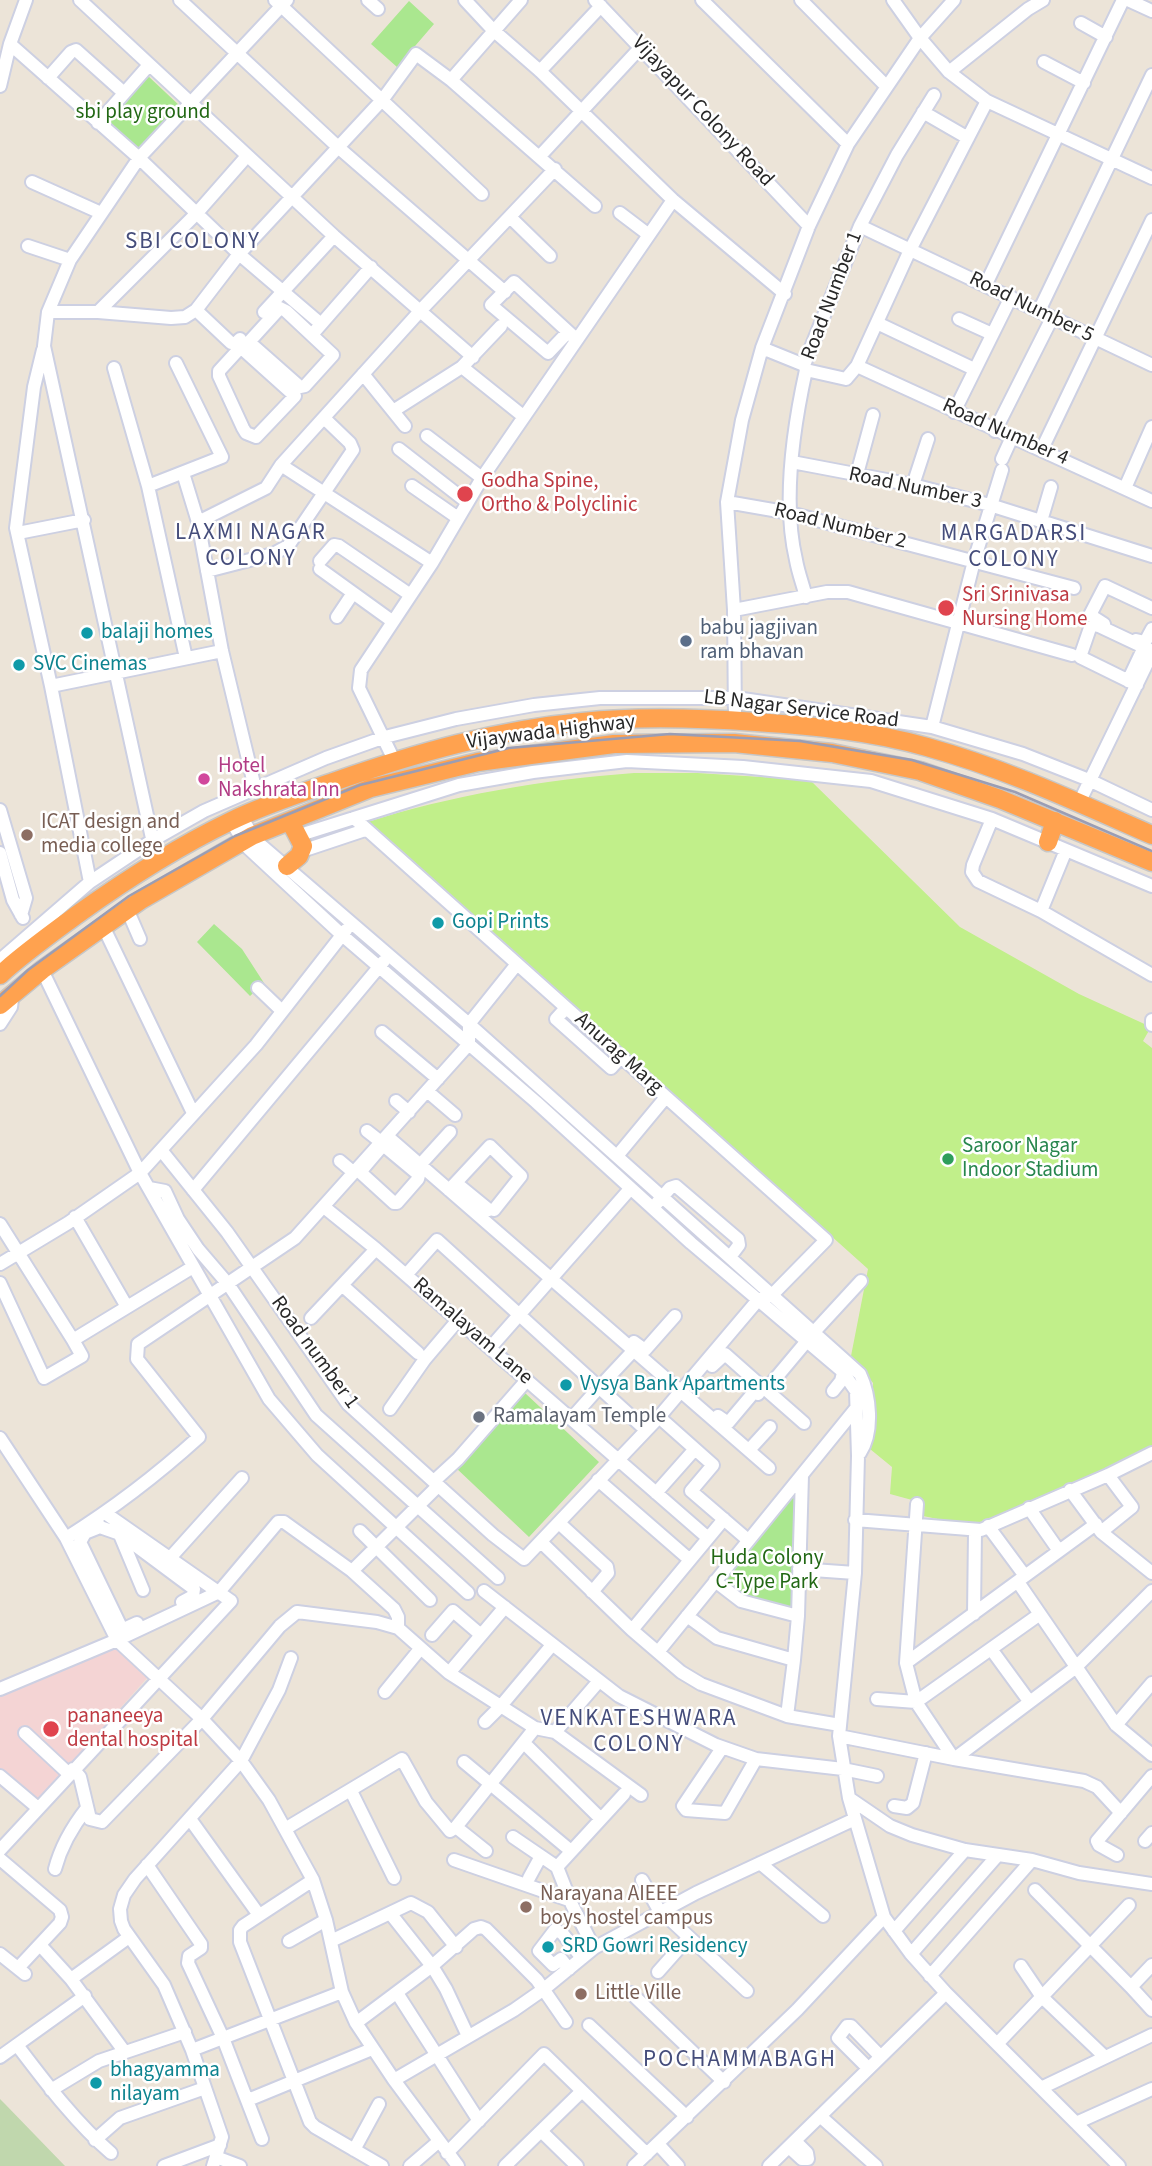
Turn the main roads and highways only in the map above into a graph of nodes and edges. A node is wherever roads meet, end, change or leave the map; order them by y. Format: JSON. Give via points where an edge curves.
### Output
{"nodes":[{"id":1,"x":847,"y":730,"type":"junction"},
{"id":2,"x":869,"y":734,"type":"junction"},
{"id":3,"x":474,"y":738,"type":"junction"},
{"id":4,"x":844,"y":755,"type":"junction"},
{"id":5,"x":867,"y":760,"type":"junction"},
{"id":6,"x":478,"y":762,"type":"junction"},
{"id":7,"x":1055,"y":821,"type":"junction"},
{"id":8,"x":1152,"y":835,"type":"edge"},
{"id":9,"x":297,"y":836,"type":"junction"},
{"id":10,"x":1048,"y":842,"type":"road end"},
{"id":11,"x":1152,"y":862,"type":"edge"},
{"id":12,"x":287,"y":866,"type":"road end"},
{"id":13,"x":0,"y":975,"type":"edge"},
{"id":14,"x":6,"y":999,"type":"edge"}],
"edges":[{"from":1,"to":2,"type":"highway","name":"Vijaywada Highway"},
{"from":1,"to":3,"type":"highway","name":"Vijaywada Highway","via":[[632,719]]},
{"from":1,"to":4,"type":"highway"},
{"from":2,"to":5,"type":"highway"},
{"from":2,"to":8,"type":"highway","name":"Vijaywada Highway","via":[[928,747],[1027,782]]},
{"from":3,"to":6,"type":"highway"},
{"from":3,"to":13,"type":"highway","name":"Vijaywada Highway","via":[[394,760],[236,818],[32,939]]},
{"from":4,"to":5,"type":"highway","name":"Vijaywada Highway"},
{"from":4,"to":6,"type":"highway","name":"Vijaywada Highway","via":[[734,743],[614,744]]},
{"from":5,"to":7,"type":"highway","name":"Vijaywada Highway","via":[[920,771]]},
{"from":6,"to":9,"type":"highway","name":"Vijaywada Highway","via":[[371,789]]},
{"from":7,"to":10,"type":"highway"},
{"from":7,"to":11,"type":"highway","name":"Vijaywada Highway"},
{"from":9,"to":12,"type":"highway","via":[[295,862]]},
{"from":9,"to":14,"type":"highway","name":"Vijaywada Highway","via":[[247,839],[127,909]]}]}
